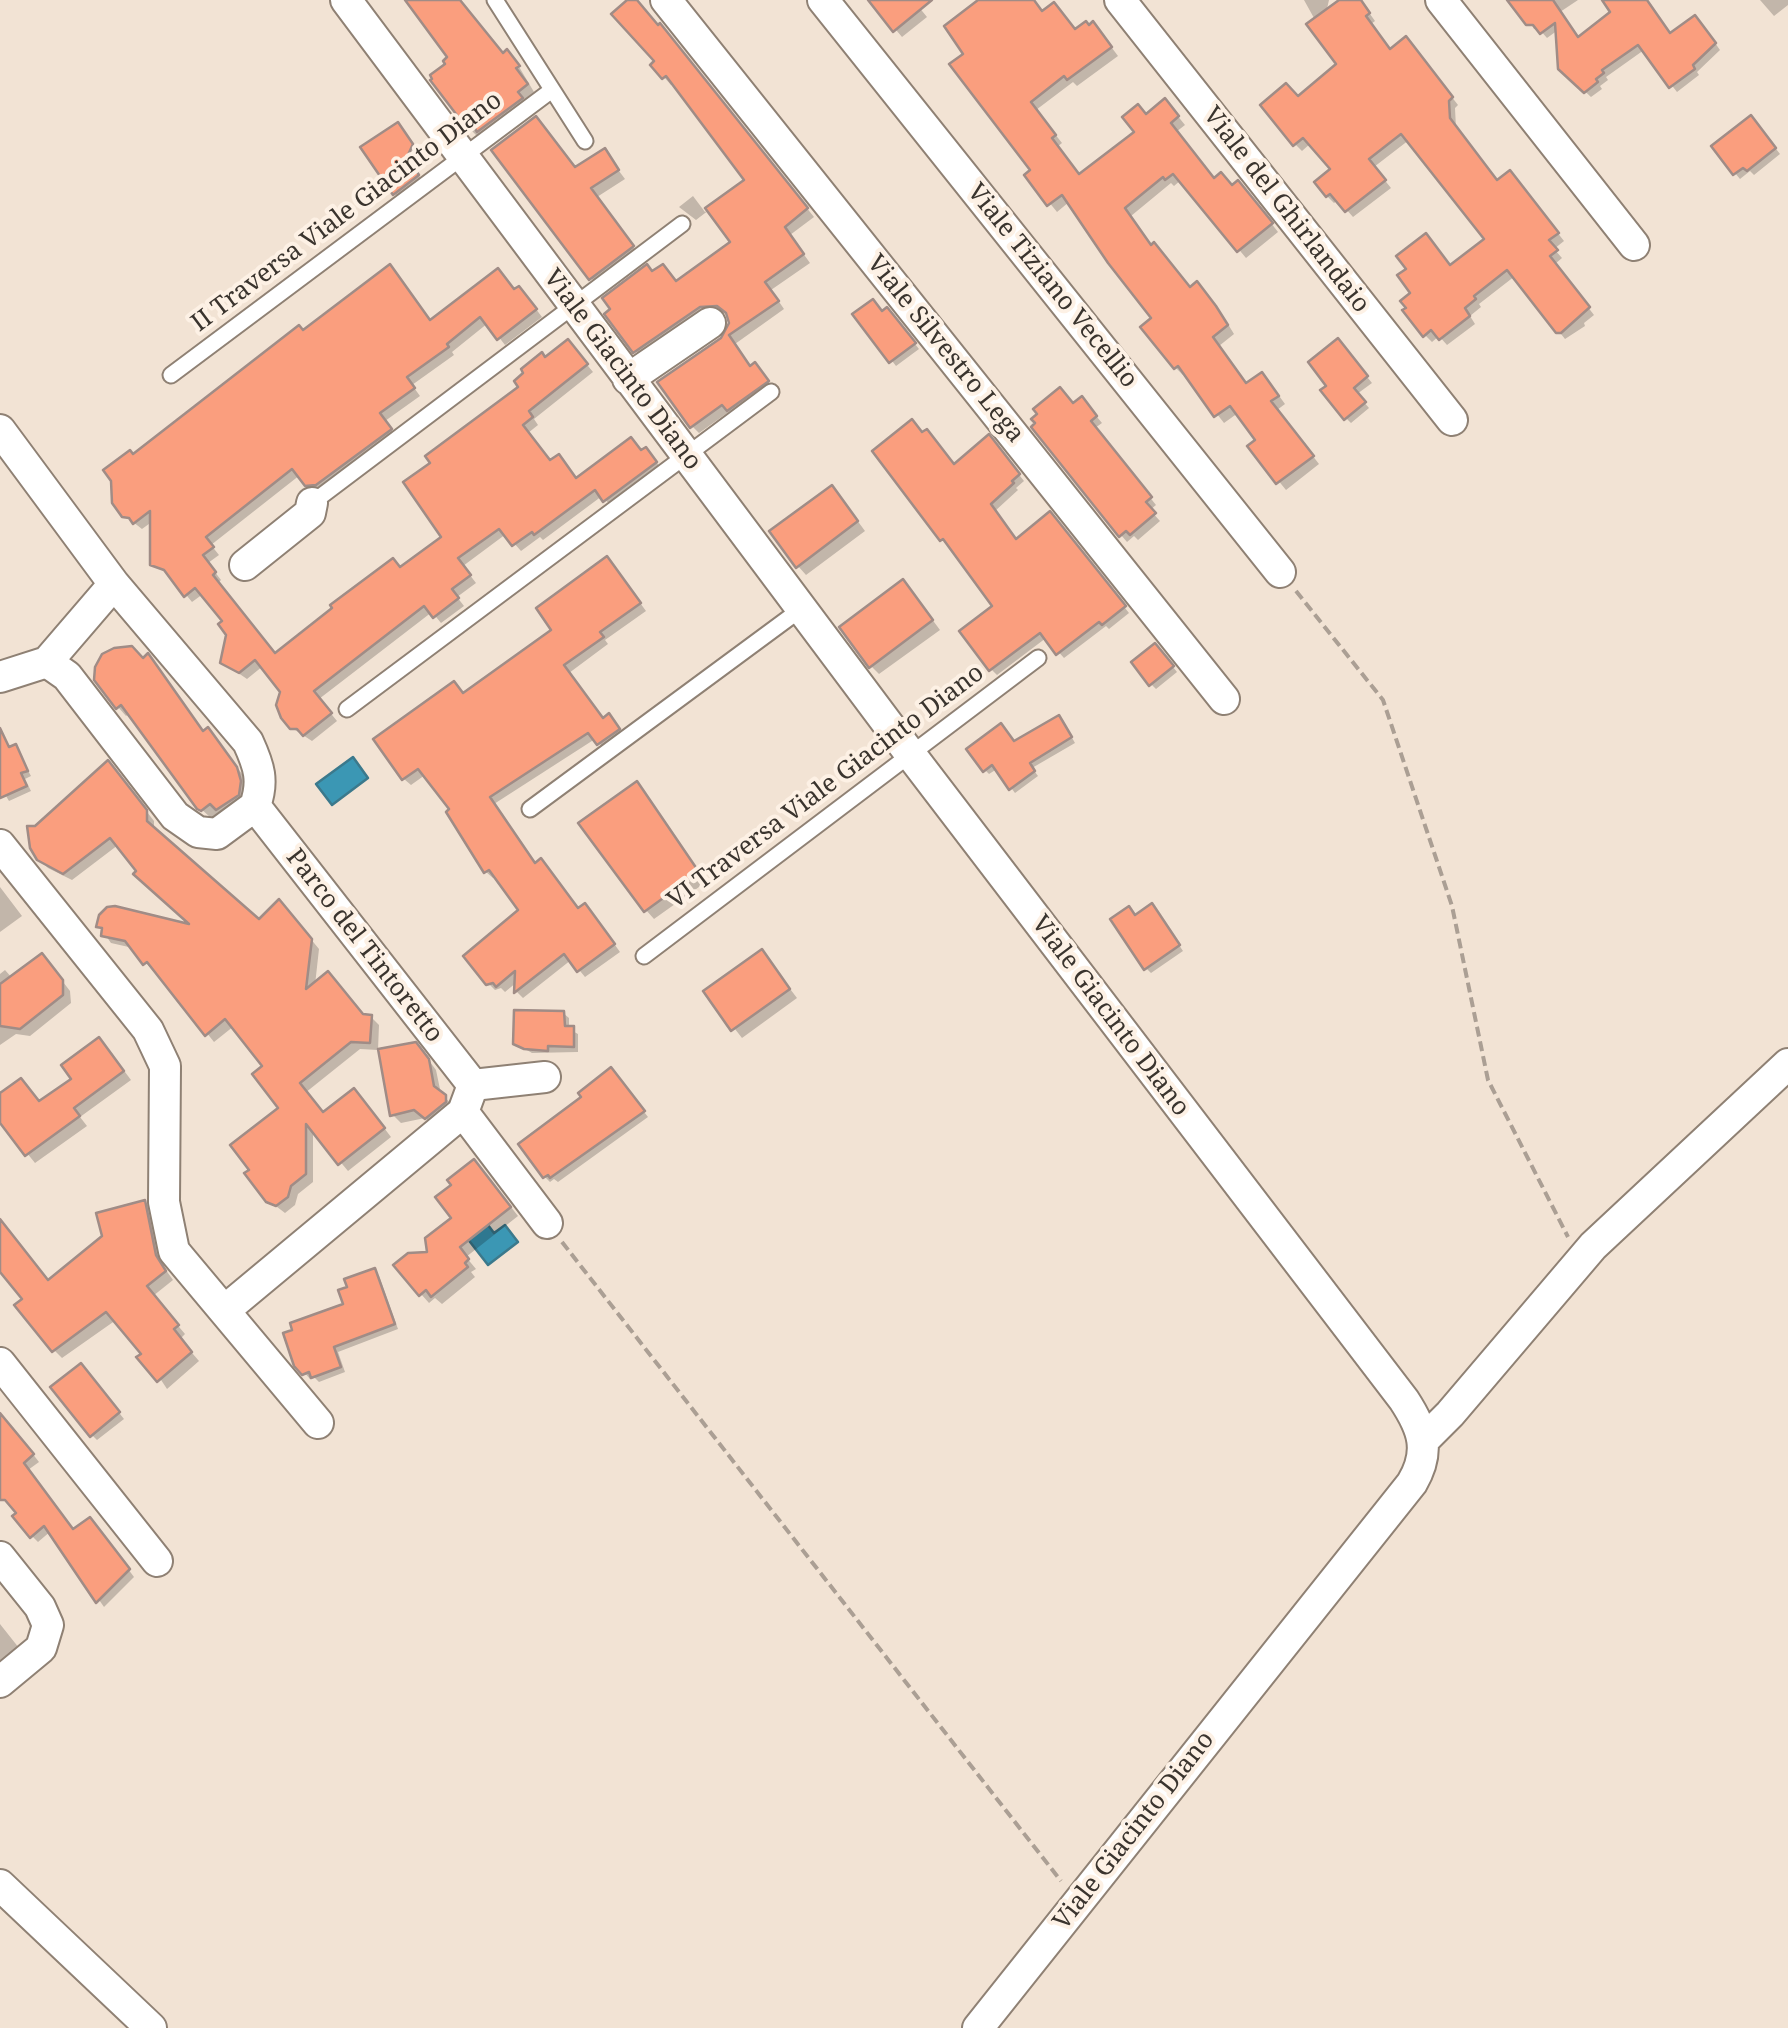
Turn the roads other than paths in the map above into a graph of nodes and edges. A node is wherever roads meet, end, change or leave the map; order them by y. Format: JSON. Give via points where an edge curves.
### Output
{"nodes":[{"id":1,"x":495,"y":0,"type":"edge"},
{"id":2,"x":666,"y":0,"type":"edge"},
{"id":3,"x":823,"y":0,"type":"edge"},
{"id":4,"x":1120,"y":0,"type":"edge"},
{"id":5,"x":1441,"y":0,"type":"edge"},
{"id":6,"x":348,"y":1,"type":"edge"},
{"id":7,"x":552,"y":90,"type":"junction"},
{"id":8,"x":585,"y":140,"type":"dead end"},
{"id":9,"x":462,"y":155,"type":"junction"},
{"id":10,"x":682,"y":224,"type":"dead end"},
{"id":11,"x":1634,"y":245,"type":"dead end"},
{"id":12,"x":572,"y":305,"type":"junction"},
{"id":13,"x":710,"y":323,"type":"dead end"},
{"id":14,"x":171,"y":374,"type":"dead end"},
{"id":15,"x":628,"y":379,"type":"junction"},
{"id":16,"x":771,"y":392,"type":"dead end"},
{"id":17,"x":1452,"y":420,"type":"dead end"},
{"id":18,"x":0,"y":430,"type":"edge"},
{"id":19,"x":687,"y":456,"type":"junction"},
{"id":20,"x":312,"y":503,"type":"junction"},
{"id":21,"x":272,"y":525,"type":"dead end"},
{"id":22,"x":245,"y":565,"type":"dead end"},
{"id":23,"x":1280,"y":572,"type":"road end"},
{"id":24,"x":114,"y":584,"type":"junction"},
{"id":25,"x":801,"y":609,"type":"junction"},
{"id":26,"x":1038,"y":658,"type":"dead end"},
{"id":27,"x":47,"y":662,"type":"junction"},
{"id":28,"x":0,"y":677,"type":"edge"},
{"id":29,"x":1224,"y":699,"type":"dead end"},
{"id":30,"x":347,"y":710,"type":"dead end"},
{"id":31,"x":911,"y":755,"type":"junction"},
{"id":32,"x":255,"y":806,"type":"junction"},
{"id":33,"x":530,"y":808,"type":"dead end"},
{"id":34,"x":0,"y":846,"type":"edge"},
{"id":35,"x":644,"y":956,"type":"dead end"},
{"id":36,"x":1788,"y":1064,"type":"edge"},
{"id":37,"x":545,"y":1077,"type":"dead end"},
{"id":38,"x":468,"y":1098,"type":"junction"},
{"id":39,"x":547,"y":1223,"type":"road end"},
{"id":40,"x":226,"y":1310,"type":"junction"},
{"id":41,"x":0,"y":1364,"type":"edge"},
{"id":42,"x":318,"y":1424,"type":"dead end"},
{"id":43,"x":1424,"y":1440,"type":"junction"},
{"id":44,"x":0,"y":1557,"type":"edge"},
{"id":45,"x":158,"y":1561,"type":"dead end"},
{"id":46,"x":0,"y":1682,"type":"edge"},
{"id":47,"x":0,"y":1885,"type":"edge"},
{"id":48,"x":151,"y":2028,"type":"edge"},
{"id":49,"x":978,"y":2028,"type":"edge"}],
"edges":[{"from":1,"to":7,"type":"lane"},
{"from":2,"to":29,"type":"street","name":"Viale Silvestro Lega"},
{"from":3,"to":23,"type":"street","name":"Viale Tiziano Vecellio"},
{"from":4,"to":17,"type":"street","name":"Viale del Ghirlandaio"},
{"from":5,"to":11,"type":"street"},
{"from":6,"to":9,"type":"street","name":"Viale Giacinto Diano"},
{"from":7,"to":8,"type":"lane"},
{"from":7,"to":9,"type":"lane","name":"II Traversa Viale Giacinto Diano"},
{"from":9,"to":12,"type":"street","name":"Viale Giacinto Diano"},
{"from":9,"to":14,"type":"lane","name":"II Traversa Viale Giacinto Diano"},
{"from":10,"to":12,"type":"lane"},
{"from":12,"to":15,"type":"street","name":"Viale Giacinto Diano"},
{"from":12,"to":20,"type":"lane"},
{"from":13,"to":15,"type":"street"},
{"from":15,"to":19,"type":"street","name":"Viale Giacinto Diano"},
{"from":16,"to":19,"type":"lane"},
{"from":18,"to":24,"type":"street"},
{"from":19,"to":25,"type":"street","name":"Viale Giacinto Diano"},
{"from":19,"to":30,"type":"lane"},
{"from":20,"to":21,"type":"street","via":[[303,502]]},
{"from":20,"to":22,"type":"street","via":[[310,514]]},
{"from":24,"to":27,"type":"street"},
{"from":24,"to":32,"type":"street","via":[[248,742],[262,786]]},
{"from":25,"to":31,"type":"street","name":"Viale Giacinto Diano"},
{"from":25,"to":33,"type":"lane"},
{"from":26,"to":31,"type":"lane","name":"VI Traversa Viale Giacinto Diano"},
{"from":27,"to":28,"type":"street"},
{"from":27,"to":32,"type":"street","via":[[67,676],[175,816],[198,832],[217,834]]},
{"from":31,"to":35,"type":"lane","name":"VI Traversa Viale Giacinto Diano"},
{"from":31,"to":43,"type":"street","name":"Viale Giacinto Diano","via":[[1404,1400]]},
{"from":32,"to":38,"type":"street","name":"Parco del Tintoretto"},
{"from":34,"to":40,"type":"street","via":[[148,1030],[165,1066],[164,1202],[174,1251]]},
{"from":36,"to":43,"type":"street","via":[[1581,1260]]},
{"from":37,"to":38,"type":"street"},
{"from":38,"to":39,"type":"street","name":"Parco del Tintoretto"},
{"from":38,"to":40,"type":"street"},
{"from":40,"to":42,"type":"street"},
{"from":41,"to":45,"type":"street"},
{"from":43,"to":49,"type":"street","name":"Viale Giacinto Diano","via":[[1412,1482]]},
{"from":44,"to":46,"type":"street","via":[[48,1625],[40,1648]]},
{"from":47,"to":48,"type":"street"}]}
